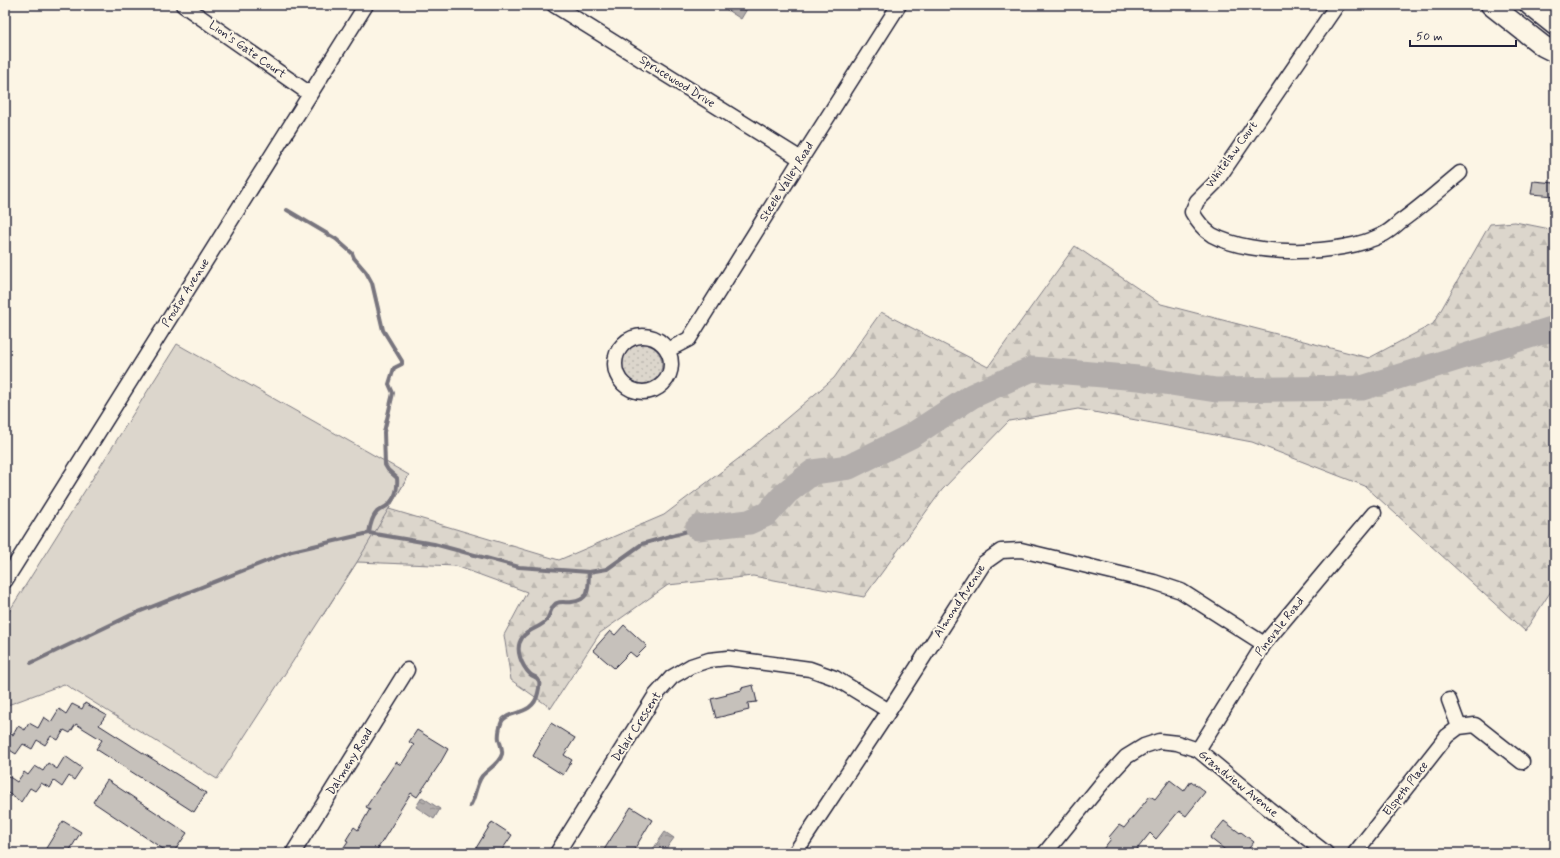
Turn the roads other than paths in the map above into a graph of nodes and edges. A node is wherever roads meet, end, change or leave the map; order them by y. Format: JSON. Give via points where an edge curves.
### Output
{"nodes":[{"id":1,"x":183,"y":5,"type":"edge"},
{"id":2,"x":366,"y":5,"type":"edge"},
{"id":3,"x":554,"y":5,"type":"edge"},
{"id":4,"x":899,"y":5,"type":"edge"},
{"id":5,"x":1337,"y":5,"type":"edge"},
{"id":6,"x":1491,"y":5,"type":"edge"},
{"id":7,"x":1530,"y":5,"type":"edge"},
{"id":8,"x":1555,"y":25,"type":"edge"},
{"id":9,"x":1555,"y":52,"type":"edge"},
{"id":10,"x":310,"y":94,"type":"junction"},
{"id":11,"x":801,"y":159,"type":"junction"},
{"id":12,"x":1460,"y":173,"type":"dead end"},
{"id":13,"x":668,"y":350,"type":"junction"},
{"id":14,"x":1374,"y":513,"type":"dead end"},
{"id":15,"x":5,"y":580,"type":"edge"},
{"id":16,"x":1264,"y":644,"type":"junction"},
{"id":17,"x":407,"y":670,"type":"dead end"},
{"id":18,"x":1449,"y":700,"type":"dead end"},
{"id":19,"x":889,"y":711,"type":"junction"},
{"id":20,"x":1459,"y":727,"type":"junction"},
{"id":21,"x":1198,"y":750,"type":"junction"},
{"id":22,"x":1522,"y":762,"type":"dead end"},
{"id":23,"x":293,"y":853,"type":"edge"},
{"id":24,"x":557,"y":853,"type":"edge"},
{"id":25,"x":795,"y":853,"type":"edge"},
{"id":26,"x":1044,"y":853,"type":"edge"},
{"id":27,"x":1326,"y":853,"type":"edge"},
{"id":28,"x":1355,"y":853,"type":"edge"}],
"edges":[{"from":1,"to":10,"type":"street","name":"Lion's Gate Court"},
{"from":2,"to":10,"type":"street","name":"Proctor Avenue"},
{"from":3,"to":11,"type":"street","name":"Sprucewood Drive"},
{"from":4,"to":11,"type":"street","name":"Steele Valley Road"},
{"from":5,"to":12,"type":"street","name":"Whitelaw Court","via":[[1215,183],[1196,201],[1192,212],[1198,223],[1212,234],[1251,248],[1311,251],[1363,243],[1383,235]]},
{"from":6,"to":9,"type":"main road","via":[[1543,46]]},
{"from":7,"to":8,"type":"main road"},
{"from":10,"to":15,"type":"street","name":"Proctor Avenue"},
{"from":11,"to":13,"type":"street","name":"Steele Valley Road","via":[[689,340]]},
{"from":13,"to":13,"type":"street","via":[[671,368],[667,379],[660,387],[650,392],[638,392],[628,389],[619,381],[614,360],[618,349],[626,341],[636,336],[647,335],[658,339]]},
{"from":14,"to":16,"type":"street","name":"Pinevale Road"},
{"from":16,"to":19,"type":"street","name":"Almond Avenue","via":[[1181,591],[1154,582],[1021,550],[1001,551],[984,563]]},
{"from":16,"to":21,"type":"street","name":"Pinevale Road"},
{"from":17,"to":23,"type":"street","name":"Dalmeny Road"},
{"from":18,"to":20,"type":"street"},
{"from":19,"to":24,"type":"street","name":"Delair Crescent","via":[[835,678],[810,669],[728,658],[709,660],[691,666],[672,677],[655,696]]},
{"from":19,"to":25,"type":"street","name":"Almond Avenue"},
{"from":20,"to":22,"type":"street","via":[[1475,725]]},
{"from":20,"to":28,"type":"street","name":"Elspeth Place","via":[[1447,736]]},
{"from":21,"to":26,"type":"street","name":"Grandview Avenue","via":[[1177,742],[1159,741],[1144,746],[1126,757]]},
{"from":21,"to":27,"type":"street","name":"Grandview Avenue"}]}
